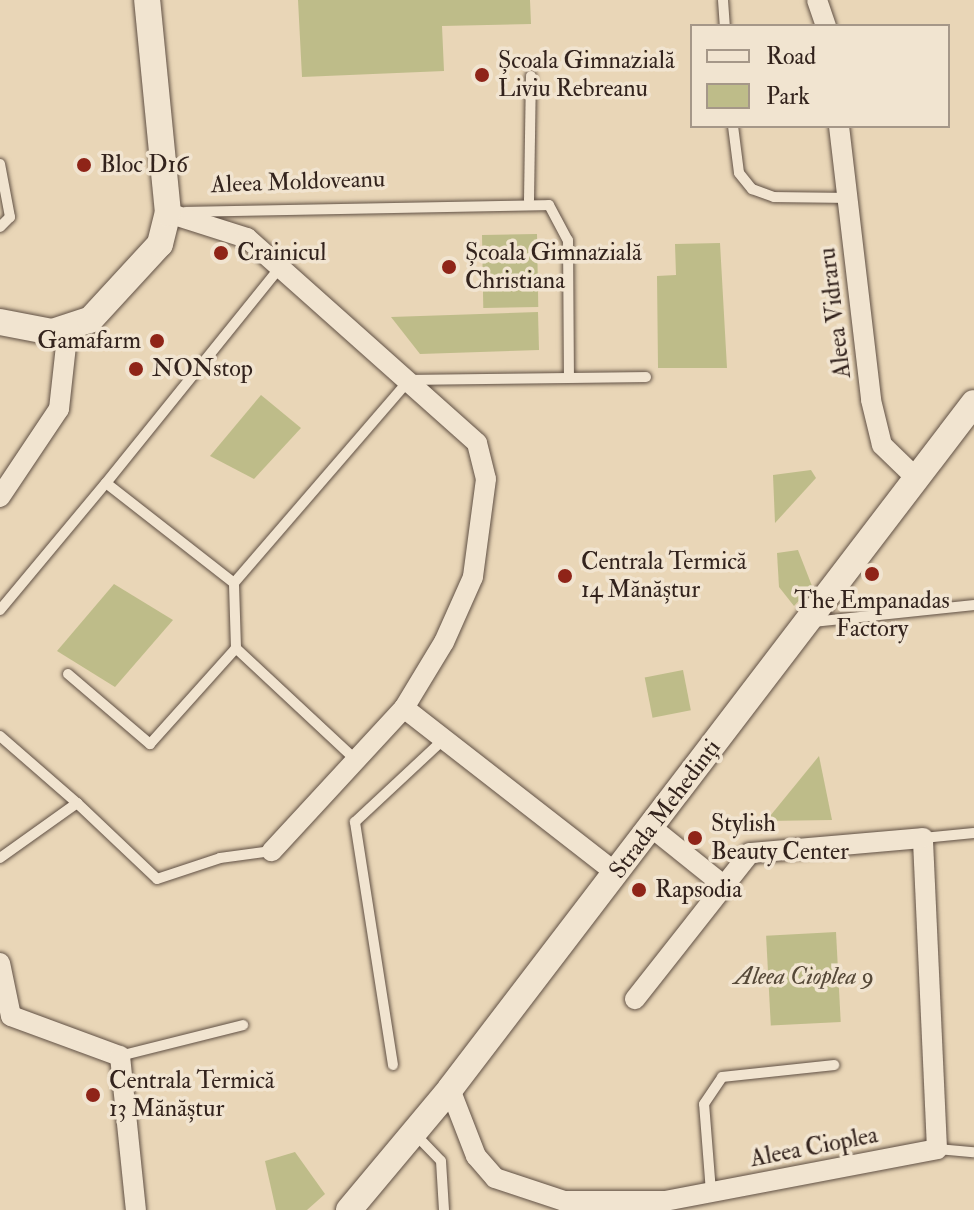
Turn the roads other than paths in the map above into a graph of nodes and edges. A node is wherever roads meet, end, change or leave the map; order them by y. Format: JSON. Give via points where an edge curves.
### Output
{"nodes":[{"id":1,"x":147,"y":0,"type":"edge"},
{"id":2,"x":723,"y":0,"type":"edge"},
{"id":3,"x":817,"y":0,"type":"edge"},
{"id":4,"x":725,"y":24,"type":"edge"},
{"id":5,"x":825,"y":24,"type":"edge"},
{"id":6,"x":531,"y":76,"type":"dead end"},
{"id":7,"x":733,"y":128,"type":"edge"},
{"id":8,"x":839,"y":128,"type":"edge"},
{"id":9,"x":0,"y":164,"type":"edge"},
{"id":10,"x":848,"y":198,"type":"junction"},
{"id":11,"x":529,"y":200,"type":"junction"},
{"id":12,"x":168,"y":213,"type":"junction"},
{"id":13,"x":0,"y":227,"type":"edge"},
{"id":14,"x":280,"y":267,"type":"junction"},
{"id":15,"x":0,"y":322,"type":"edge"},
{"id":16,"x":68,"y":328,"type":"junction"},
{"id":17,"x":569,"y":377,"type":"junction"},
{"id":18,"x":646,"y":377,"type":"dead end"},
{"id":19,"x":409,"y":380,"type":"junction"},
{"id":20,"x":974,"y":403,"type":"edge"},
{"id":21,"x":916,"y":478,"type":"junction"},
{"id":22,"x":106,"y":483,"type":"junction"},
{"id":23,"x":0,"y":497,"type":"edge"},
{"id":24,"x":234,"y":583,"type":"junction"},
{"id":25,"x":974,"y":605,"type":"edge"},
{"id":26,"x":0,"y":610,"type":"edge"},
{"id":27,"x":807,"y":623,"type":"junction"},
{"id":28,"x":236,"y":648,"type":"junction"},
{"id":29,"x":68,"y":674,"type":"dead end"},
{"id":30,"x":404,"y":708,"type":"junction"},
{"id":31,"x":0,"y":736,"type":"edge"},
{"id":32,"x":444,"y":739,"type":"junction"},
{"id":33,"x":357,"y":761,"type":"junction"},
{"id":34,"x":77,"y":803,"type":"junction"},
{"id":35,"x":651,"y":827,"type":"junction"},
{"id":36,"x":974,"y":833,"type":"edge"},
{"id":37,"x":923,"y":838,"type":"junction"},
{"id":38,"x":272,"y":851,"type":"joint"},
{"id":39,"x":0,"y":858,"type":"edge"},
{"id":40,"x":616,"y":873,"type":"junction"},
{"id":41,"x":722,"y":884,"type":"junction"},
{"id":42,"x":0,"y":963,"type":"edge"},
{"id":43,"x":1,"y":989,"type":"edge"},
{"id":44,"x":635,"y":999,"type":"dead end"},
{"id":45,"x":243,"y":1025,"type":"dead end"},
{"id":46,"x":120,"y":1056,"type":"junction"},
{"id":47,"x":393,"y":1065,"type":"dead end"},
{"id":48,"x":834,"y":1065,"type":"dead end"},
{"id":49,"x":450,"y":1089,"type":"junction"},
{"id":50,"x":414,"y":1132,"type":"junction"},
{"id":51,"x":937,"y":1149,"type":"junction"},
{"id":52,"x":974,"y":1152,"type":"edge"},
{"id":53,"x":711,"y":1194,"type":"junction"},
{"id":54,"x":136,"y":1210,"type":"edge"},
{"id":55,"x":349,"y":1210,"type":"edge"},
{"id":56,"x":444,"y":1210,"type":"edge"}],
"edges":[{"from":1,"to":12,"type":"street"},
{"from":2,"to":4,"type":"lane"},
{"from":3,"to":5,"type":"street"},
{"from":6,"to":11,"type":"lane"},
{"from":7,"to":10,"type":"lane","via":[[739,173],[752,189],[774,197]]},
{"from":8,"to":10,"type":"street","name":"Aleea Vidraru"},
{"from":9,"to":13,"type":"lane","via":[[10,217]]},
{"from":10,"to":21,"type":"street","name":"Aleea Vidraru","via":[[882,445]]},
{"from":11,"to":12,"type":"lane","name":"Aleea Moldoveanu"},
{"from":11,"to":17,"type":"lane","via":[[560,216],[568,240]]},
{"from":12,"to":14,"type":"street","name":"Aleea Moldoveanu","via":[[247,238]]},
{"from":12,"to":16,"type":"street","via":[[160,244],[134,278],[98,313]]},
{"from":14,"to":19,"type":"street","name":"Aleea Moldoveanu"},
{"from":14,"to":22,"type":"lane"},
{"from":15,"to":16,"type":"street","via":[[35,332]]},
{"from":16,"to":23,"type":"street","via":[[59,409]]},
{"from":17,"to":18,"type":"lane"},
{"from":17,"to":19,"type":"lane"},
{"from":19,"to":24,"type":"lane"},
{"from":19,"to":30,"type":"street","name":"Aleea Moldoveanu","via":[[477,443],[486,479],[473,577]]},
{"from":20,"to":21,"type":"street","name":"Strada Mehedinți"},
{"from":21,"to":27,"type":"street","name":"Strada Mehedinți"},
{"from":22,"to":24,"type":"lane"},
{"from":22,"to":26,"type":"lane"},
{"from":24,"to":28,"type":"lane"},
{"from":25,"to":27,"type":"lane"},
{"from":27,"to":35,"type":"street","name":"Strada Mehedinți"},
{"from":28,"to":29,"type":"lane","via":[[150,744]]},
{"from":28,"to":33,"type":"lane"},
{"from":30,"to":32,"type":"street"},
{"from":30,"to":33,"type":"street","name":"Aleea Moldoveanu"},
{"from":31,"to":34,"type":"lane"},
{"from":32,"to":40,"type":"street"},
{"from":32,"to":47,"type":"lane","via":[[355,822]]},
{"from":33,"to":38,"type":"street","name":"Aleea Moldoveanu"},
{"from":34,"to":38,"type":"lane","via":[[157,879],[220,858]]},
{"from":34,"to":39,"type":"lane"},
{"from":35,"to":40,"type":"street","name":"Strada Mehedinți"},
{"from":35,"to":41,"type":"street"},
{"from":36,"to":37,"type":"lane"},
{"from":37,"to":41,"type":"street","via":[[762,849]]},
{"from":37,"to":51,"type":"street"},
{"from":40,"to":49,"type":"street","name":"Strada Mehedinți"},
{"from":41,"to":44,"type":"street"},
{"from":42,"to":43,"type":"street"},
{"from":43,"to":46,"type":"street","via":[[4,1005],[22,1024]]},
{"from":45,"to":46,"type":"lane"},
{"from":46,"to":54,"type":"street"},
{"from":48,"to":53,"type":"lane","via":[[722,1077],[704,1104]]},
{"from":49,"to":50,"type":"street","name":"Strada Mehedinți"},
{"from":49,"to":53,"type":"street","name":"Aleea Cioplea","via":[[476,1156],[519,1191],[564,1201]]},
{"from":50,"to":55,"type":"street","name":"Strada Mehedinți"},
{"from":50,"to":56,"type":"lane","via":[[441,1161]]},
{"from":51,"to":52,"type":"lane"},
{"from":51,"to":53,"type":"street","name":"Aleea Cioplea"}]}
